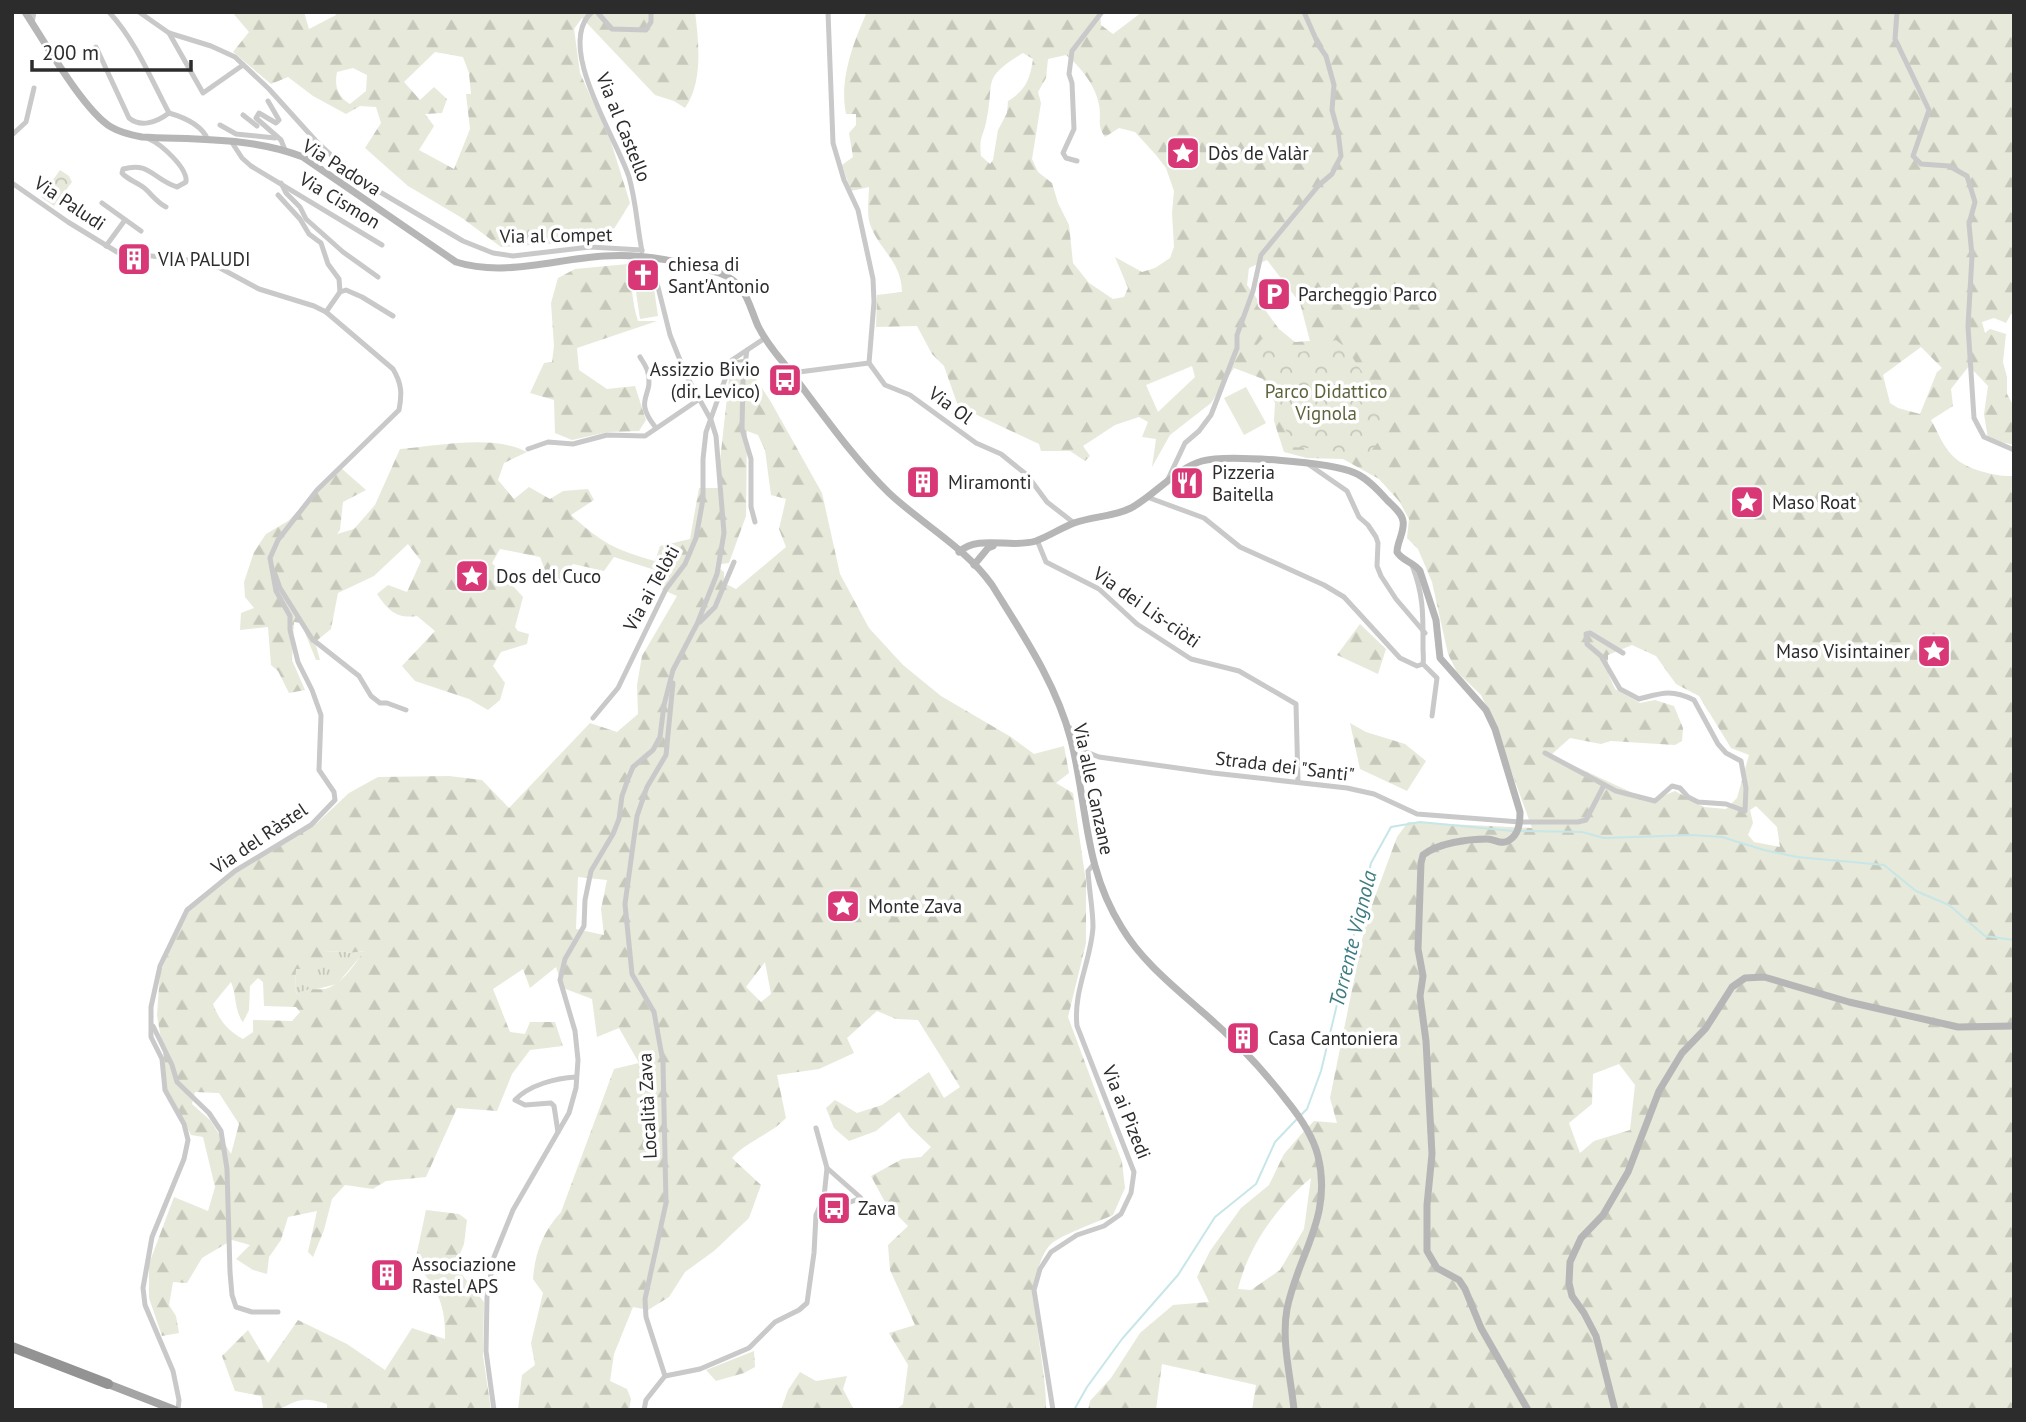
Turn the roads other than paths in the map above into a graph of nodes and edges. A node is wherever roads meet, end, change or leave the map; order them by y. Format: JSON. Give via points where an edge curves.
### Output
{"nodes":[{"id":1,"x":25,"y":12,"type":"edge"},
{"id":2,"x":34,"y":12,"type":"edge"},
{"id":3,"x":109,"y":12,"type":"edge"},
{"id":4,"x":139,"y":12,"type":"edge"},
{"id":5,"x":595,"y":12,"type":"edge"},
{"id":6,"x":651,"y":12,"type":"edge"},
{"id":7,"x":828,"y":12,"type":"edge"},
{"id":8,"x":1102,"y":12,"type":"edge"},
{"id":9,"x":1304,"y":12,"type":"edge"},
{"id":10,"x":1897,"y":12,"type":"edge"},
{"id":11,"x":32,"y":23,"type":"junction"},
{"id":12,"x":169,"y":33,"type":"junction"},
{"id":13,"x":96,"y":47,"type":"dead end"},
{"id":14,"x":243,"y":65,"type":"junction"},
{"id":15,"x":34,"y":88,"type":"dead end"},
{"id":16,"x":268,"y":102,"type":"dead end"},
{"id":17,"x":169,"y":113,"type":"junction"},
{"id":18,"x":243,"y":116,"type":"dead end"},
{"id":19,"x":220,"y":125,"type":"dead end"},
{"id":20,"x":12,"y":135,"type":"edge"},
{"id":21,"x":271,"y":136,"type":"junction"},
{"id":22,"x":142,"y":137,"type":"junction"},
{"id":23,"x":208,"y":140,"type":"junction"},
{"id":24,"x":281,"y":140,"type":"junction"},
{"id":25,"x":230,"y":141,"type":"junction"},
{"id":26,"x":285,"y":150,"type":"junction"},
{"id":27,"x":1077,"y":161,"type":"dead end"},
{"id":28,"x":12,"y":183,"type":"edge"},
{"id":29,"x":281,"y":183,"type":"junction"},
{"id":30,"x":278,"y":195,"type":"dead end"},
{"id":31,"x":102,"y":203,"type":"dead end"},
{"id":32,"x":166,"y":207,"type":"dead end"},
{"id":33,"x":125,"y":220,"type":"junction"},
{"id":34,"x":141,"y":231,"type":"dead end"},
{"id":35,"x":382,"y":245,"type":"dead end"},
{"id":36,"x":106,"y":246,"type":"junction"},
{"id":37,"x":646,"y":255,"type":"junction"},
{"id":38,"x":378,"y":277,"type":"dead end"},
{"id":39,"x":340,"y":292,"type":"junction"},
{"id":40,"x":326,"y":312,"type":"junction"},
{"id":41,"x":393,"y":316,"type":"dead end"},
{"id":42,"x":765,"y":338,"type":"junction"},
{"id":43,"x":747,"y":350,"type":"junction"},
{"id":44,"x":640,"y":357,"type":"dead end"},
{"id":45,"x":869,"y":363,"type":"junction"},
{"id":46,"x":791,"y":373,"type":"junction"},
{"id":47,"x":698,"y":400,"type":"junction"},
{"id":48,"x":711,"y":420,"type":"junction"},
{"id":49,"x":656,"y":428,"type":"junction"},
{"id":50,"x":528,"y":449,"type":"dead end"},
{"id":51,"x":2014,"y":450,"type":"edge"},
{"id":52,"x":1306,"y":463,"type":"junction"},
{"id":53,"x":1167,"y":482,"type":"junction"},
{"id":54,"x":1147,"y":497,"type":"junction"},
{"id":55,"x":755,"y":522,"type":"dead end"},
{"id":56,"x":1074,"y":523,"type":"junction"},
{"id":57,"x":1037,"y":540,"type":"junction"},
{"id":58,"x":996,"y":544,"type":"junction"},
{"id":59,"x":959,"y":552,"type":"junction"},
{"id":60,"x":734,"y":562,"type":"dead end"},
{"id":61,"x":1411,"y":563,"type":"junction"},
{"id":62,"x":974,"y":565,"type":"junction"},
{"id":63,"x":271,"y":568,"type":"junction"},
{"id":64,"x":697,"y":624,"type":"junction"},
{"id":65,"x":1424,"y":633,"type":"junction"},
{"id":66,"x":1623,"y":653,"type":"dead end"},
{"id":67,"x":1423,"y":664,"type":"junction"},
{"id":68,"x":673,"y":676,"type":"junction"},
{"id":69,"x":406,"y":710,"type":"dead end"},
{"id":70,"x":1063,"y":716,"type":"junction"},
{"id":71,"x":1432,"y":716,"type":"dead end"},
{"id":72,"x":593,"y":718,"type":"dead end"},
{"id":73,"x":1545,"y":753,"type":"dead end"},
{"id":74,"x":1298,"y":782,"type":"junction"},
{"id":75,"x":1604,"y":786,"type":"junction"},
{"id":76,"x":1518,"y":828,"type":"junction"},
{"id":77,"x":1093,"y":865,"type":"junction"},
{"id":78,"x":152,"y":1023,"type":"junction"},
{"id":79,"x":2014,"y":1026,"type":"edge"},
{"id":80,"x":576,"y":1077,"type":"junction"},
{"id":81,"x":816,"y":1128,"type":"dead end"},
{"id":82,"x":559,"y":1133,"type":"junction"},
{"id":83,"x":827,"y":1168,"type":"junction"},
{"id":84,"x":823,"y":1204,"type":"junction"},
{"id":85,"x":278,"y":1312,"type":"dead end"},
{"id":86,"x":12,"y":1347,"type":"edge"},
{"id":87,"x":665,"y":1377,"type":"junction"},
{"id":88,"x":108,"y":1384,"type":"joint"},
{"id":89,"x":174,"y":1409,"type":"edge"},
{"id":90,"x":494,"y":1410,"type":"edge"},
{"id":91,"x":644,"y":1410,"type":"edge"},
{"id":92,"x":1053,"y":1410,"type":"edge"},
{"id":93,"x":1294,"y":1410,"type":"edge"},
{"id":94,"x":1528,"y":1410,"type":"edge"},
{"id":95,"x":1615,"y":1410,"type":"edge"}],
"edges":[{"from":1,"to":11,"type":"street","name":"Via Padova"},
{"from":2,"to":11,"type":"street"},
{"from":3,"to":17,"type":"street","via":[[131,42]]},
{"from":4,"to":12,"type":"street","name":"Via al Compet"},
{"from":5,"to":6,"type":"street","via":[[612,29],[633,31],[646,30]]},
{"from":5,"to":37,"type":"street","name":"Via al Castello","via":[[586,18],[579,43],[582,61],[628,174]]},
{"from":7,"to":45,"type":"street","via":[[833,143],[858,210],[873,279]]},
{"from":8,"to":27,"type":"street","via":[[1072,51],[1069,74],[1074,129],[1063,153]]},
{"from":9,"to":53,"type":"street","via":[[1326,56],[1334,85],[1332,110],[1342,156],[1332,174],[1262,255],[1237,348],[1211,415],[1185,443]]},
{"from":10,"to":51,"type":"street","via":[[1895,39],[1929,110],[1913,156],[1921,164],[1949,166],[1967,176],[1975,202],[1969,224],[1968,326],[1974,418],[1983,437]]},
{"from":11,"to":22,"type":"street","name":"Via Padova","via":[[93,113],[110,127]]},
{"from":12,"to":14,"type":"street","name":"Via al Compet","via":[[211,46]]},
{"from":12,"to":14,"type":"street","name":"Via al Compet","via":[[203,93]]},
{"from":13,"to":17,"type":"street","via":[[129,118],[144,125]]},
{"from":14,"to":37,"type":"street","name":"Via al Compet","via":[[345,168],[463,241],[513,256],[590,247]]},
{"from":15,"to":20,"type":"street","via":[[26,122]]},
{"from":16,"to":24,"type":"street","via":[[279,120],[276,123],[259,113],[256,118]]},
{"from":17,"to":23,"type":"street","via":[[184,117]]},
{"from":18,"to":21,"type":"street"},
{"from":19,"to":21,"type":"street","via":[[236,134]]},
{"from":21,"to":24,"type":"street"},
{"from":22,"to":23,"type":"street","name":"Via Padova"},
{"from":22,"to":32,"type":"street","via":[[163,147],[184,170],[186,182],[177,187],[141,166],[127,167],[122,173]]},
{"from":23,"to":25,"type":"street","name":"Via Padova"},
{"from":24,"to":26,"type":"street"},
{"from":25,"to":26,"type":"street","name":"Via Padova"},
{"from":25,"to":29,"type":"street","name":"Via Cismon","via":[[251,166]]},
{"from":26,"to":37,"type":"street","name":"Via Padova","via":[[303,157],[447,257],[472,267]]},
{"from":28,"to":36,"type":"street","name":"Via Paludi"},
{"from":29,"to":35,"type":"street","name":"Via Cismon"},
{"from":29,"to":38,"type":"street","name":"Via Cismon","via":[[306,219]]},
{"from":30,"to":39,"type":"street","via":[[321,243],[339,279]]},
{"from":31,"to":33,"type":"street"},
{"from":33,"to":34,"type":"street"},
{"from":33,"to":36,"type":"street"},
{"from":36,"to":40,"type":"street","name":"Via Paludi","via":[[124,254],[204,262],[259,289]]},
{"from":37,"to":42,"type":"street","name":"Via Padova","via":[[722,274],[739,284]]},
{"from":37,"to":47,"type":"street","name":"Via al Castello","via":[[670,335]]},
{"from":39,"to":40,"type":"street"},
{"from":39,"to":41,"type":"street","via":[[353,292]]},
{"from":40,"to":63,"type":"street","via":[[393,369],[400,380],[399,410],[317,491],[272,549]]},
{"from":42,"to":43,"type":"street","name":"Via ai Telòti"},
{"from":42,"to":46,"type":"street","name":"Via alle Canzane"},
{"from":43,"to":48,"type":"street","name":"Via ai Telòti","via":[[732,360]]},
{"from":43,"to":55,"type":"street","via":[[742,429],[751,459]]},
{"from":44,"to":49,"type":"street","via":[[649,381],[644,407]]},
{"from":45,"to":46,"type":"street"},
{"from":45,"to":56,"type":"street","name":"Via Ol","via":[[885,385],[909,395],[976,443],[1001,454]]},
{"from":46,"to":59,"type":"street","name":"Via alle Canzane","via":[[887,491]]},
{"from":47,"to":48,"type":"street","name":"Via al Castello"},
{"from":47,"to":49,"type":"street"},
{"from":48,"to":64,"type":"street","via":[[724,533],[717,574]]},
{"from":48,"to":72,"type":"street","name":"Via ai Telòti","via":[[696,538],[618,688]]},
{"from":49,"to":50,"type":"street","via":[[645,436],[607,435]]},
{"from":52,"to":53,"type":"street","via":[[1214,459],[1188,466]]},
{"from":52,"to":61,"type":"street","via":[[1349,470],[1380,493],[1403,518],[1397,552]]},
{"from":52,"to":65,"type":"street","via":[[1348,491],[1359,517],[1376,537],[1381,576]]},
{"from":53,"to":54,"type":"street"},
{"from":54,"to":56,"type":"street","via":[[1122,512]]},
{"from":54,"to":67,"type":"street","via":[[1204,518],[1240,547],[1344,597],[1400,658]]},
{"from":56,"to":57,"type":"street"},
{"from":57,"to":58,"type":"street"},
{"from":57,"to":74,"type":"street","name":"Via dei Lis-ciòti","via":[[1046,562],[1099,589],[1153,635],[1191,659],[1227,666],[1296,704]]},
{"from":58,"to":59,"type":"street","via":[[970,544]]},
{"from":58,"to":62,"type":"street"},
{"from":59,"to":62,"type":"street","name":"Via alle Canzane"},
{"from":60,"to":64,"type":"street","via":[[715,607]]},
{"from":61,"to":65,"type":"street","via":[[1420,584]]},
{"from":61,"to":76,"type":"street","via":[[1420,571],[1430,597],[1440,658],[1490,718],[1520,812]]},
{"from":62,"to":70,"type":"street","name":"Via alle Canzane","via":[[992,585],[1042,666]]},
{"from":63,"to":69,"type":"street","via":[[312,639],[359,676],[380,703]]},
{"from":63,"to":78,"type":"street","name":"Via del Ràstel","via":[[276,591],[290,616],[298,662],[321,715],[319,771],[336,797],[311,825],[235,871],[187,910],[160,966]]},
{"from":64,"to":68,"type":"street"},
{"from":65,"to":67,"type":"street"},
{"from":66,"to":75,"type":"street","via":[[1586,634],[1587,644],[1601,656],[1620,689],[1639,699],[1668,692],[1694,700],[1718,744],[1741,761],[1745,811],[1698,802],[1672,786],[1655,801]]},
{"from":67,"to":71,"type":"street","via":[[1437,678]]},
{"from":68,"to":80,"type":"street","via":[[660,737],[628,779],[613,834],[591,871],[584,926],[565,959],[560,980],[575,1031]]},
{"from":68,"to":87,"type":"street","name":"Località Zava","via":[[666,755],[637,816],[625,904],[632,974],[654,1012],[663,1062],[666,1203],[645,1299],[646,1317]]},
{"from":70,"to":74,"type":"street","name":"Strada dei \"Santi\"","via":[[1084,751],[1099,757]]},
{"from":70,"to":77,"type":"street","name":"Via alle Canzane"},
{"from":73,"to":75,"type":"street"},
{"from":74,"to":76,"type":"street","name":"Strada dei \"Santi\"","via":[[1374,794],[1417,814]]},
{"from":75,"to":76,"type":"street","name":"Strada dei \"Santi\"","via":[[1586,820]]},
{"from":76,"to":94,"type":"street","via":[[1502,843],[1470,841],[1423,855],[1418,949],[1432,1154],[1427,1251],[1437,1269],[1459,1280],[1465,1289],[1481,1328]]},
{"from":77,"to":92,"type":"street","name":"Via ai Pizedi","via":[[1088,872],[1093,928],[1079,985],[1077,1026],[1133,1172],[1131,1193],[1121,1214],[1051,1252],[1040,1269],[1034,1290]]},
{"from":77,"to":93,"type":"street","name":"Via alle Canzane","via":[[1123,929],[1147,960],[1234,1041],[1295,1110],[1317,1152],[1319,1218],[1287,1311]]},
{"from":78,"to":85,"type":"street","via":[[177,1082],[221,1131],[236,1307]]},
{"from":78,"to":89,"type":"street","name":"Via del Ràstel","via":[[150,1037],[162,1059],[165,1090],[188,1140],[152,1237],[143,1289],[145,1305],[173,1371],[179,1400]]},
{"from":79,"to":95,"type":"street","via":[[1958,1027],[1764,977],[1745,978],[1732,987],[1659,1091],[1628,1172],[1603,1215],[1581,1238],[1570,1262],[1572,1296],[1595,1336]]},
{"from":80,"to":82,"type":"street"},
{"from":80,"to":82,"type":"street","via":[[554,1080],[515,1100],[525,1105],[551,1103]]},
{"from":81,"to":83,"type":"street"},
{"from":82,"to":90,"type":"street","via":[[513,1210],[494,1257],[487,1297],[486,1351]]},
{"from":83,"to":84,"type":"street"},
{"from":83,"to":84,"type":"street","via":[[861,1198],[840,1206]]},
{"from":84,"to":87,"type":"street","via":[[816,1215],[807,1303],[775,1322],[749,1348],[700,1369]]},
{"from":86,"to":88,"type":"highway"},
{"from":87,"to":91,"type":"street","via":[[646,1400]]},
{"from":88,"to":89,"type":"main road"}]}
